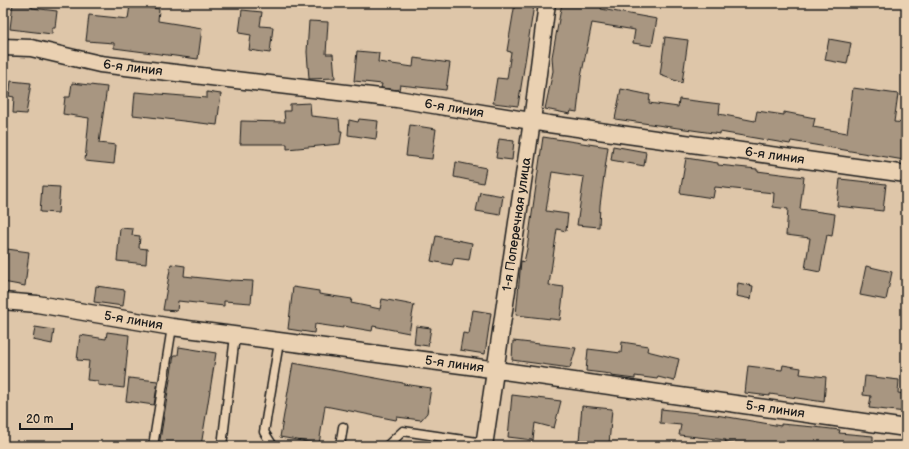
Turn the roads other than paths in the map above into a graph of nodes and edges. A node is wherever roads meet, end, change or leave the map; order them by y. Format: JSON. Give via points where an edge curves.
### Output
{"nodes":[{"id":1,"x":547,"y":3,"type":"edge"},
{"id":2,"x":3,"y":47,"type":"edge"},
{"id":3,"x":532,"y":122,"type":"junction"},
{"id":4,"x":906,"y":174,"type":"edge"},
{"id":5,"x":3,"y":301,"type":"edge"},
{"id":6,"x":172,"y":327,"type":"junction"},
{"id":7,"x":235,"y":336,"type":"junction"},
{"id":8,"x":279,"y":342,"type":"junction"},
{"id":9,"x":495,"y":370,"type":"junction"},
{"id":10,"x":343,"y":427,"type":"dead end"},
{"id":11,"x":906,"y":428,"type":"edge"},
{"id":12,"x":484,"y":445,"type":"edge"},
{"id":13,"x":153,"y":446,"type":"edge"},
{"id":14,"x":222,"y":446,"type":"edge"},
{"id":15,"x":273,"y":446,"type":"edge"},
{"id":16,"x":340,"y":446,"type":"edge"},
{"id":17,"x":387,"y":446,"type":"edge"}],
"edges":[{"from":1,"to":3,"type":"street","name":"1-я Поперечная улица"},
{"from":2,"to":3,"type":"street","name":"6-я линия","via":[[31,48],[100,64],[397,99]]},
{"from":3,"to":4,"type":"street","name":"6-я линия"},
{"from":3,"to":9,"type":"street","name":"1-я Поперечная улица"},
{"from":5,"to":6,"type":"street","name":"5-я линия","via":[[37,304]]},
{"from":6,"to":7,"type":"street","name":"5-я линия"},
{"from":6,"to":13,"type":"lane"},
{"from":7,"to":8,"type":"street","name":"5-я линия"},
{"from":7,"to":14,"type":"lane"},
{"from":8,"to":9,"type":"street","name":"5-я линия"},
{"from":8,"to":15,"type":"lane","via":[[264,432]]},
{"from":9,"to":11,"type":"street","name":"5-я линия"},
{"from":9,"to":12,"type":"street","name":"1-я Поперечная улица"},
{"from":10,"to":16,"type":"lane"},
{"from":12,"to":17,"type":"lane","via":[[403,431]]}]}
